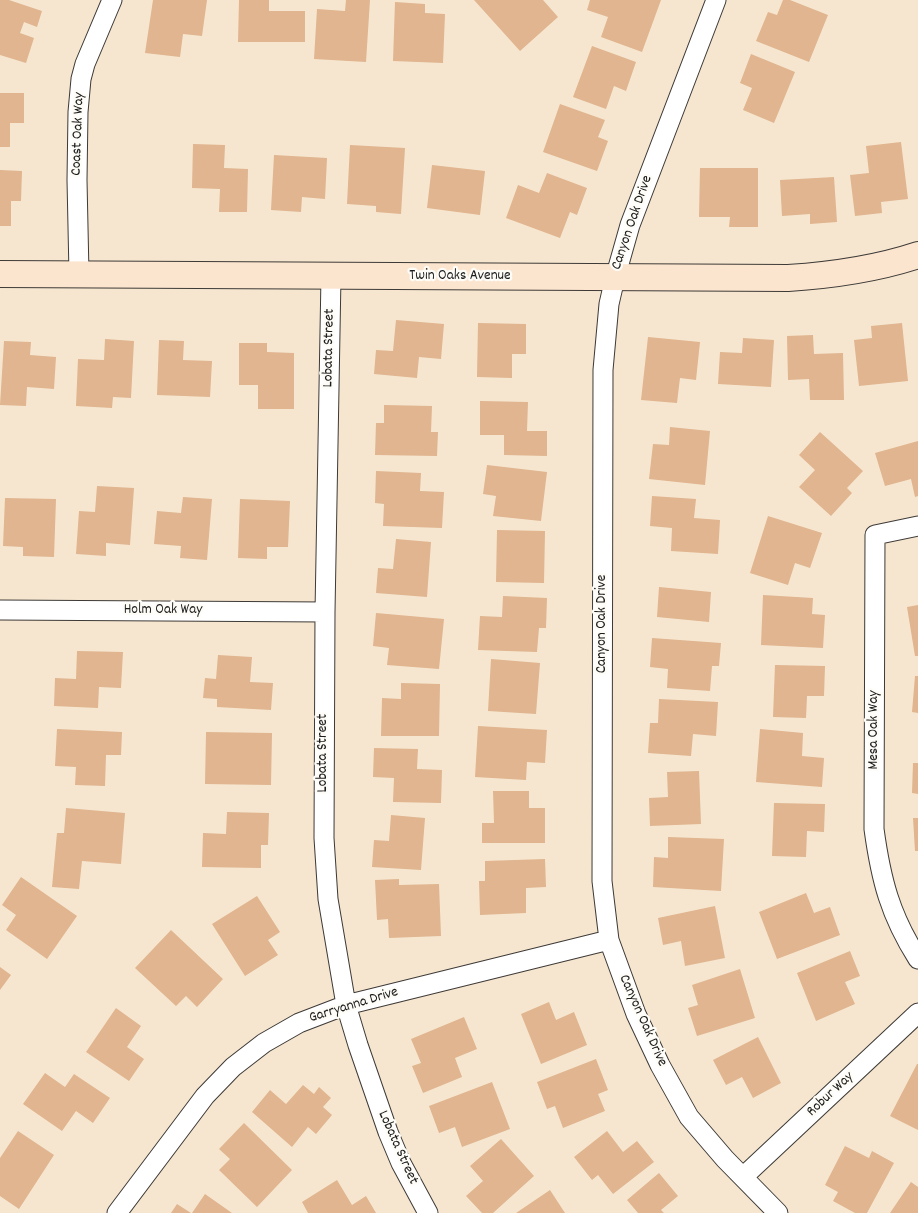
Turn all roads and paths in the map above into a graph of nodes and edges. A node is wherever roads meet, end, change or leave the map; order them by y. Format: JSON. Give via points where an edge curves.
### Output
{"nodes":[{"id":1,"x":112,"y":0,"type":"edge"},
{"id":2,"x":716,"y":0,"type":"edge"},
{"id":3,"x":918,"y":255,"type":"edge"},
{"id":4,"x":0,"y":274,"type":"edge"},
{"id":5,"x":79,"y":274,"type":"junction"},
{"id":6,"x":331,"y":276,"type":"junction"},
{"id":7,"x":614,"y":278,"type":"junction"},
{"id":8,"x":918,"y":526,"type":"edge"},
{"id":9,"x":0,"y":610,"type":"edge"},
{"id":10,"x":325,"y":612,"type":"junction"},
{"id":11,"x":608,"y":940,"type":"junction"},
{"id":12,"x":918,"y":959,"type":"edge"},
{"id":13,"x":346,"y":1005,"type":"junction"},
{"id":14,"x":918,"y":1013,"type":"edge"},
{"id":15,"x":743,"y":1177,"type":"junction"},
{"id":16,"x":117,"y":1213,"type":"edge"},
{"id":17,"x":428,"y":1213,"type":"edge"},
{"id":18,"x":778,"y":1213,"type":"edge"}],
"edges":[{"from":1,"to":5,"type":"street","name":"Coast Oak Way","via":[[81,79]]},
{"from":2,"to":7,"type":"street","name":"Canyon Oak Drive","via":[[630,225]]},
{"from":3,"to":7,"type":"street","name":"Twin Oaks Avenue","via":[[869,268],[788,278]]},
{"from":4,"to":5,"type":"street","name":"Twin Oaks Avenue"},
{"from":5,"to":6,"type":"street","name":"Twin Oaks Avenue"},
{"from":6,"to":7,"type":"street","name":"Twin Oaks Avenue"},
{"from":6,"to":10,"type":"street","name":"Lobata Street"},
{"from":7,"to":11,"type":"street","name":"Canyon Oak Drive","via":[[603,370],[602,882]]},
{"from":8,"to":12,"type":"street","name":"Mesa Oak Way","via":[[875,535],[874,799],[879,866],[889,902],[904,937]]},
{"from":9,"to":10,"type":"street","name":"Holm Oak Way"},
{"from":10,"to":13,"type":"street","name":"Lobata Street","via":[[325,865]]},
{"from":11,"to":13,"type":"street","name":"Garryanna Drive"},
{"from":11,"to":15,"type":"street","name":"Canyon Oak Drive","via":[[636,1014],[689,1117]]},
{"from":13,"to":16,"type":"street","name":"Garryanna Drive","via":[[299,1023],[232,1067],[205,1096]]},
{"from":13,"to":17,"type":"street","name":"Lobata Street","via":[[388,1132]]},
{"from":14,"to":15,"type":"street","name":"Robur Way"},
{"from":15,"to":18,"type":"street","name":"Canyon Oak Drive"}]}
